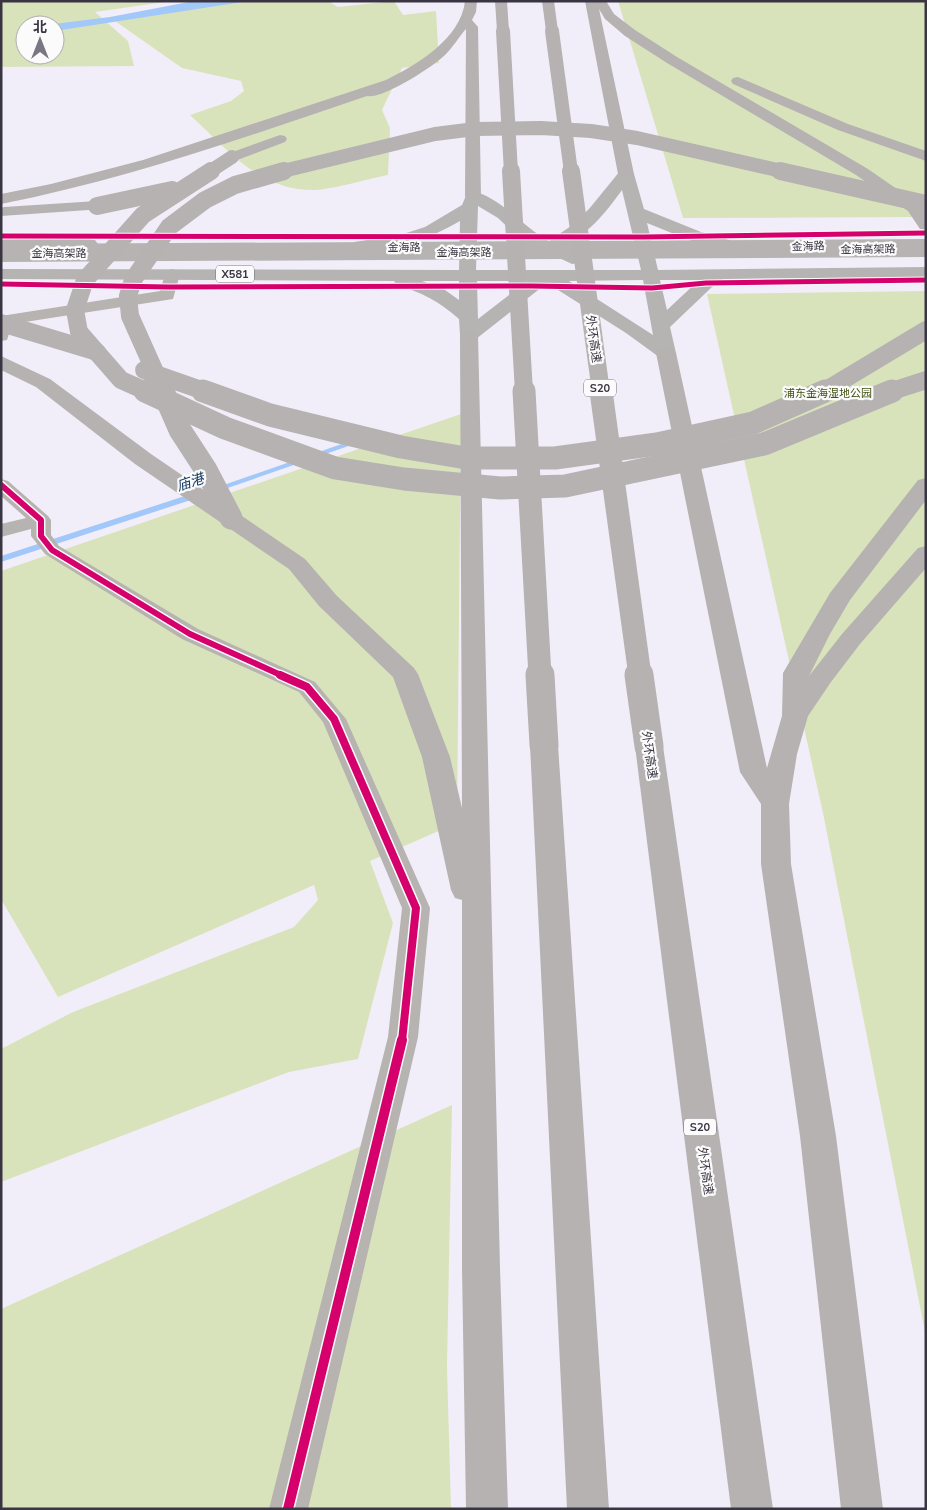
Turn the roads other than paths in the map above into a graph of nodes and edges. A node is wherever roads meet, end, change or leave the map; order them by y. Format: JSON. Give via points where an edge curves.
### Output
{"nodes":[{"id":1,"x":471,"y":1,"type":"edge"},
{"id":2,"x":501,"y":1,"type":"edge"},
{"id":3,"x":548,"y":1,"type":"edge"},
{"id":4,"x":591,"y":1,"type":"edge"},
{"id":5,"x":600,"y":1,"type":"edge"},
{"id":6,"x":466,"y":20,"type":"junction"},
{"id":7,"x":645,"y":43,"type":"junction"},
{"id":8,"x":388,"y":84,"type":"junction"},
{"id":9,"x":332,"y":118,"type":"dead end"},
{"id":10,"x":296,"y":133,"type":"dead end"},
{"id":11,"x":926,"y":156,"type":"edge"},
{"id":12,"x":626,"y":174,"type":"junction"},
{"id":13,"x":1,"y":199,"type":"edge"},
{"id":14,"x":471,"y":201,"type":"junction"},
{"id":15,"x":926,"y":203,"type":"edge"},
{"id":16,"x":1,"y":212,"type":"edge"},
{"id":17,"x":636,"y":212,"type":"junction"},
{"id":18,"x":926,"y":225,"type":"edge"},
{"id":19,"x":926,"y":243,"type":"edge"},
{"id":20,"x":1,"y":244,"type":"edge"},
{"id":21,"x":340,"y":246,"type":"junction"},
{"id":22,"x":467,"y":246,"type":"junction"},
{"id":23,"x":485,"y":246,"type":"junction"},
{"id":24,"x":548,"y":246,"type":"junction"},
{"id":25,"x":614,"y":247,"type":"junction"},
{"id":26,"x":644,"y":247,"type":"junction"},
{"id":27,"x":926,"y":248,"type":"edge"},
{"id":28,"x":740,"y":249,"type":"junction"},
{"id":29,"x":1,"y":253,"type":"edge"},
{"id":30,"x":528,"y":260,"type":"junction"},
{"id":31,"x":575,"y":260,"type":"junction"},
{"id":32,"x":1,"y":262,"type":"edge"},
{"id":33,"x":926,"y":263,"type":"edge"},
{"id":34,"x":926,"y":272,"type":"edge"},
{"id":35,"x":1,"y":274,"type":"edge"},
{"id":36,"x":172,"y":274,"type":"junction"},
{"id":37,"x":378,"y":274,"type":"junction"},
{"id":38,"x":614,"y":274,"type":"junction"},
{"id":39,"x":649,"y":274,"type":"junction"},
{"id":40,"x":721,"y":274,"type":"junction"},
{"id":41,"x":478,"y":275,"type":"junction"},
{"id":42,"x":547,"y":276,"type":"junction"},
{"id":43,"x":1,"y":324,"type":"edge"},
{"id":44,"x":660,"y":326,"type":"junction"},
{"id":45,"x":469,"y":327,"type":"junction"},
{"id":46,"x":926,"y":330,"type":"edge"},
{"id":47,"x":1,"y":336,"type":"edge"},
{"id":48,"x":666,"y":353,"type":"junction"},
{"id":49,"x":1,"y":362,"type":"edge"},
{"id":50,"x":926,"y":380,"type":"edge"},
{"id":51,"x":1,"y":485,"type":"edge"},
{"id":52,"x":921,"y":490,"type":"edge"},
{"id":53,"x":230,"y":518,"type":"junction"},
{"id":54,"x":1,"y":531,"type":"edge"},
{"id":55,"x":45,"y":535,"type":"junction"},
{"id":56,"x":926,"y":553,"type":"edge"},
{"id":57,"x":795,"y":716,"type":"junction"},
{"id":58,"x":776,"y":804,"type":"junction"},
{"id":59,"x":478,"y":943,"type":"junction"},
{"id":60,"x":288,"y":1509,"type":"edge"},
{"id":61,"x":488,"y":1509,"type":"edge"},
{"id":62,"x":588,"y":1509,"type":"edge"},
{"id":63,"x":752,"y":1509,"type":"edge"},
{"id":64,"x":862,"y":1509,"type":"edge"}],
"edges":[{"from":1,"to":6,"type":"highway"},
{"from":2,"to":62,"type":"highway","bridge":true},
{"from":3,"to":63,"type":"highway","name":"外环高速","number":"S20","bridge":true},
{"from":4,"to":12,"type":"highway"},
{"from":5,"to":7,"type":"highway","via":[[615,22]]},
{"from":6,"to":8,"type":"highway","via":[[441,52]]},
{"from":6,"to":14,"type":"highway","via":[[472,27]]},
{"from":7,"to":11,"type":"highway","via":[[674,51],[843,126]]},
{"from":7,"to":18,"type":"highway","bridge":true,"via":[[862,172],[914,208]]},
{"from":8,"to":9,"type":"highway"},
{"from":8,"to":13,"type":"highway","via":[[172,158],[108,177]]},
{"from":10,"to":50,"type":"highway","bridge":true,"via":[[232,158],[143,216],[85,280],[75,310],[79,332],[121,380],[225,428],[335,468],[404,479],[500,488],[565,486],[764,444],[875,397]]},
{"from":12,"to":17,"type":"main road"},
{"from":12,"to":24,"type":"main road","via":[[612,195],[570,236]]},
{"from":14,"to":21,"type":"main road","via":[[432,231],[399,242]]},
{"from":14,"to":22,"type":"main road"},
{"from":14,"to":24,"type":"main road","via":[[504,214],[527,236]]},
{"from":15,"to":16,"type":"highway","bridge":true,"via":[[786,161],[654,133],[591,123],[534,120],[417,128],[327,147],[168,191],[97,206]]},
{"from":15,"to":53,"type":"highway","bridge":true,"via":[[637,138],[542,128],[475,129],[435,134],[292,168],[236,185],[205,200],[169,227],[133,280],[128,296],[130,316],[180,430],[206,470]]},
{"from":17,"to":26,"type":"main road"},
{"from":17,"to":28,"type":"main road","via":[[695,236]]},
{"from":19,"to":28,"type":"main road","name":"金海路"},
{"from":20,"to":21,"type":"main road","name":"金海路"},
{"from":21,"to":22,"type":"main road","name":"金海路"},
{"from":22,"to":23,"type":"main road","name":"金海路"},
{"from":22,"to":41,"type":"main road"},
{"from":23,"to":24,"type":"main road","name":"金海路"},
{"from":23,"to":30,"type":"main road"},
{"from":24,"to":25,"type":"main road","name":"金海路"},
{"from":24,"to":30,"type":"main road"},
{"from":24,"to":31,"type":"main road"},
{"from":25,"to":26,"type":"main road","name":"金海路"},
{"from":25,"to":31,"type":"main road"},
{"from":26,"to":28,"type":"main road","name":"金海路"},
{"from":26,"to":39,"type":"main road"},
{"from":27,"to":29,"type":"highway","name":"金海高架路","bridge":true},
{"from":30,"to":41,"type":"main road"},
{"from":30,"to":42,"type":"main road"},
{"from":31,"to":38,"type":"main road"},
{"from":31,"to":42,"type":"main road"},
{"from":32,"to":33,"type":"highway","name":"金海高架路","bridge":true},
{"from":34,"to":40,"type":"main road","number":"X581"},
{"from":35,"to":36,"type":"main road","number":"X581"},
{"from":36,"to":37,"type":"main road","number":"X581"},
{"from":36,"to":47,"type":"street","via":[[167,295],[4,320]]},
{"from":37,"to":41,"type":"main road","number":"X581"},
{"from":37,"to":45,"type":"main road","via":[[445,296]]},
{"from":38,"to":39,"type":"main road","number":"X581"},
{"from":38,"to":42,"type":"main road","number":"X581"},
{"from":39,"to":40,"type":"main road","number":"X581"},
{"from":39,"to":44,"type":"main road"},
{"from":40,"to":44,"type":"main road","via":[[706,283]]},
{"from":41,"to":42,"type":"main road","number":"X581"},
{"from":41,"to":45,"type":"main road"},
{"from":42,"to":45,"type":"main road"},
{"from":42,"to":48,"type":"main road"},
{"from":43,"to":46,"type":"highway","bridge":true,"via":[[74,344],[270,414],[401,447],[466,458],[555,458],[657,444],[753,423],[824,392]]},
{"from":44,"to":48,"type":"main road"},
{"from":45,"to":59,"type":"highway"},
{"from":48,"to":58,"type":"highway","via":[[754,772]]},
{"from":49,"to":53,"type":"highway","via":[[43,384],[143,459]]},
{"from":51,"to":55,"type":"street"},
{"from":52,"to":57,"type":"highway","via":[[839,598],[817,634],[796,673]]},
{"from":53,"to":59,"type":"highway","via":[[296,564],[328,601],[405,674],[436,757]]},
{"from":54,"to":55,"type":"street"},
{"from":55,"to":60,"type":"street","via":[[190,634],[306,687],[334,719],[416,908],[403,1037]]},
{"from":56,"to":57,"type":"highway","via":[[833,661]]},
{"from":57,"to":58,"type":"highway","via":[[783,754]]},
{"from":58,"to":64,"type":"highway","via":[[776,864],[818,1136]]},
{"from":59,"to":61,"type":"highway","via":[[481,1287]]}]}
